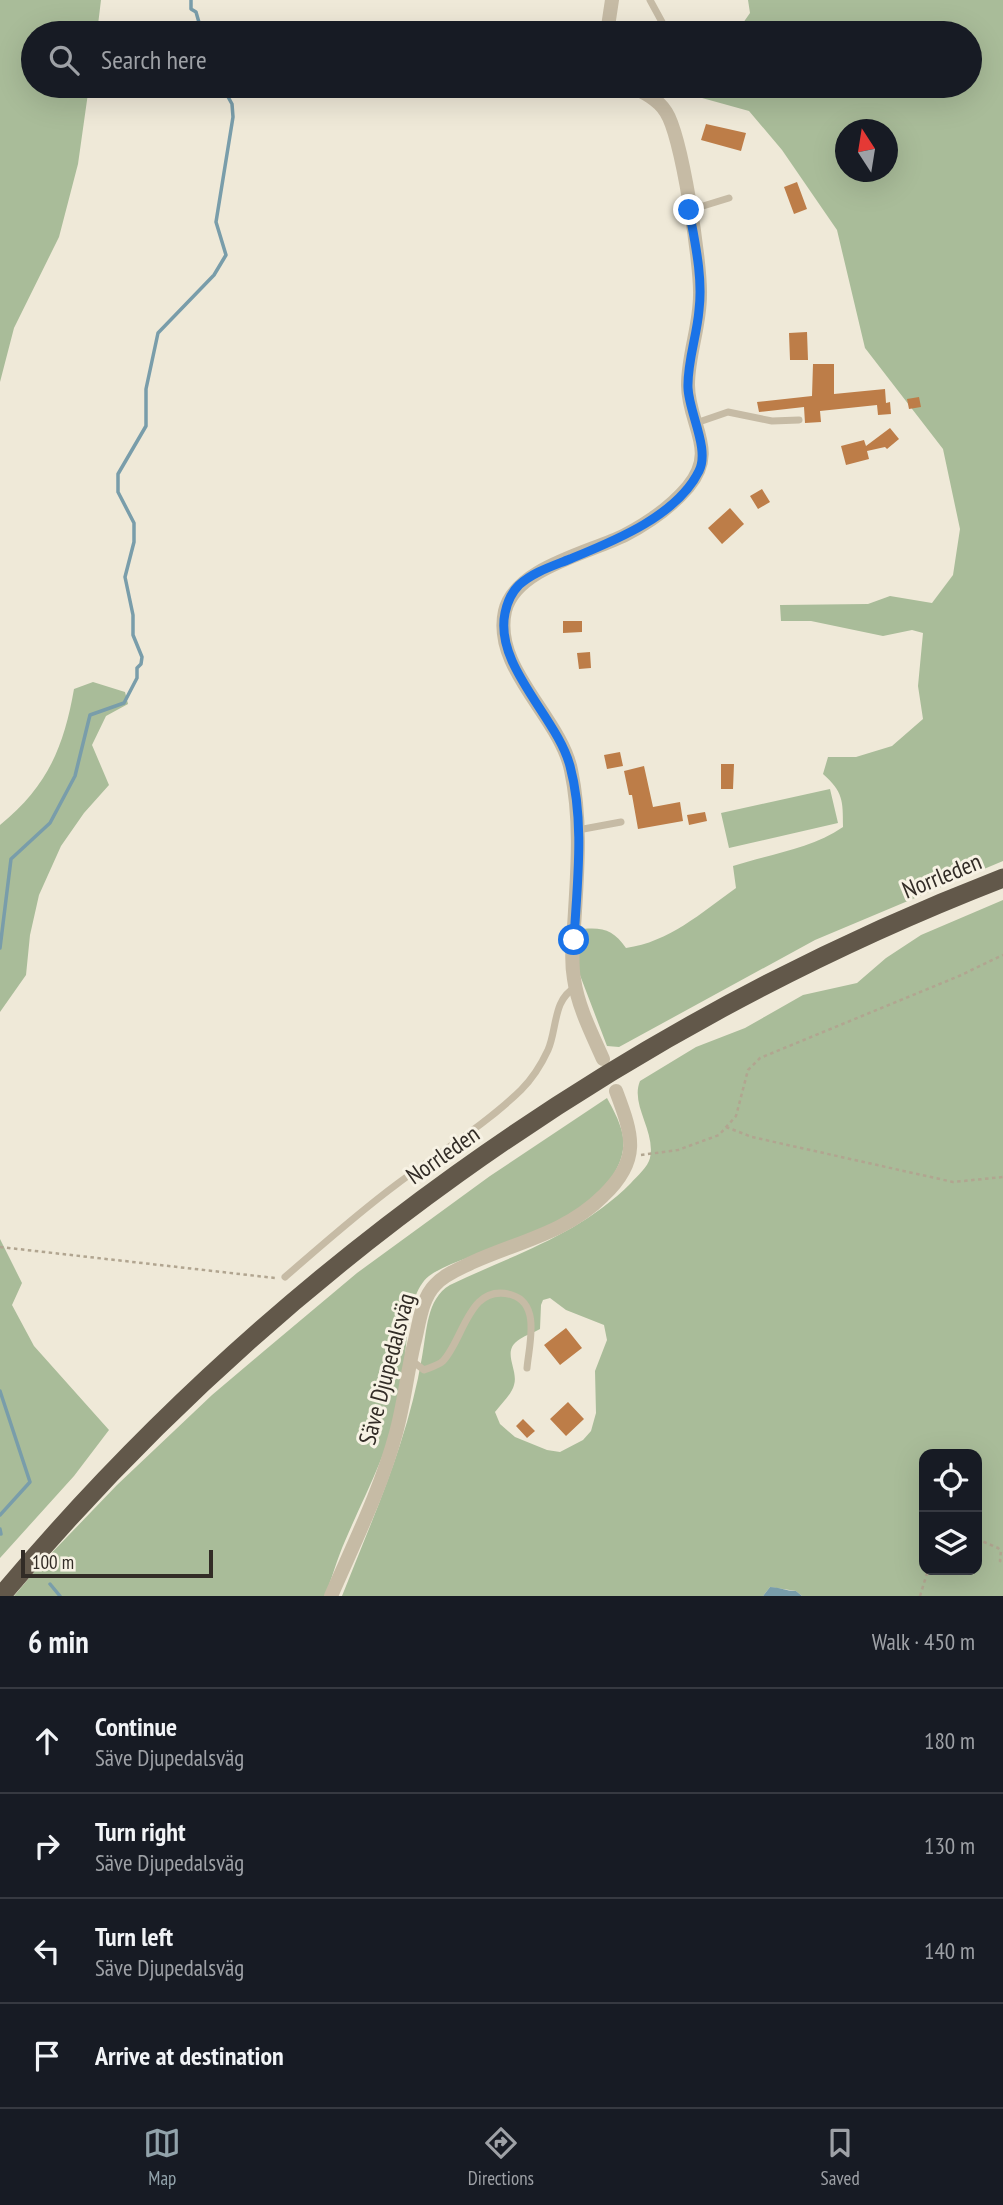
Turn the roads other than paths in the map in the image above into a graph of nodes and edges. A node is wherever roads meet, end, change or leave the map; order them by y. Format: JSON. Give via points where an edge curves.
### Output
{"nodes":[{"id":1,"x":612,"y":0,"type":"edge"},
{"id":2,"x":650,"y":0,"type":"edge"},
{"id":3,"x":609,"y":21,"type":"edge"},
{"id":4,"x":661,"y":21,"type":"edge"},
{"id":5,"x":651,"y":98,"type":"edge"},
{"id":6,"x":729,"y":198,"type":"dead end"},
{"id":7,"x":689,"y":210,"type":"junction"},
{"id":8,"x":800,"y":420,"type":"dead end"},
{"id":9,"x":695,"y":423,"type":"junction"},
{"id":10,"x":621,"y":822,"type":"dead end"},
{"id":11,"x":578,"y":830,"type":"junction"},
{"id":12,"x":1003,"y":878,"type":"edge"},
{"id":13,"x":575,"y":988,"type":"junction"},
{"id":14,"x":603,"y":1059,"type":"dead end"},
{"id":15,"x":616,"y":1091,"type":"dead end"},
{"id":16,"x":285,"y":1277,"type":"road end"},
{"id":17,"x":410,"y":1360,"type":"junction"},
{"id":18,"x":527,"y":1368,"type":"dead end"},
{"id":19,"x":1,"y":1596,"type":"edge"},
{"id":20,"x":331,"y":1596,"type":"edge"}],
"edges":[{"from":1,"to":3,"type":"street"},
{"from":2,"to":4,"type":"lane"},
{"from":5,"to":7,"type":"street","via":[[667,113],[677,142]]},
{"from":6,"to":7,"type":"lane"},
{"from":7,"to":9,"type":"street","via":[[700,293],[688,378]]},
{"from":8,"to":9,"type":"lane","via":[[772,421],[728,412]]},
{"from":9,"to":11,"type":"street","via":[[703,462],[682,494],[628,533],[531,576],[514,591],[505,612],[505,634],[514,664],[565,750]]},
{"from":10,"to":11,"type":"lane"},
{"from":11,"to":13,"type":"street"},
{"from":12,"to":19,"type":"highway","name":"Norrleden","via":[[885,926],[661,1042],[592,1083],[428,1195],[263,1325],[123,1461]]},
{"from":13,"to":14,"type":"street"},
{"from":13,"to":16,"type":"lane","via":[[565,996],[548,1049],[520,1090],[339,1229]]},
{"from":15,"to":17,"type":"street","name":"Säve Djupedalsväg","via":[[631,1137],[631,1153],[614,1185],[576,1219],[453,1272],[433,1286]]},
{"from":17,"to":18,"type":"lane","via":[[424,1370],[443,1362],[474,1306],[487,1296],[504,1292],[529,1307]]},
{"from":17,"to":20,"type":"street","name":"Säve Djupedalsväg","via":[[396,1434]]}]}
